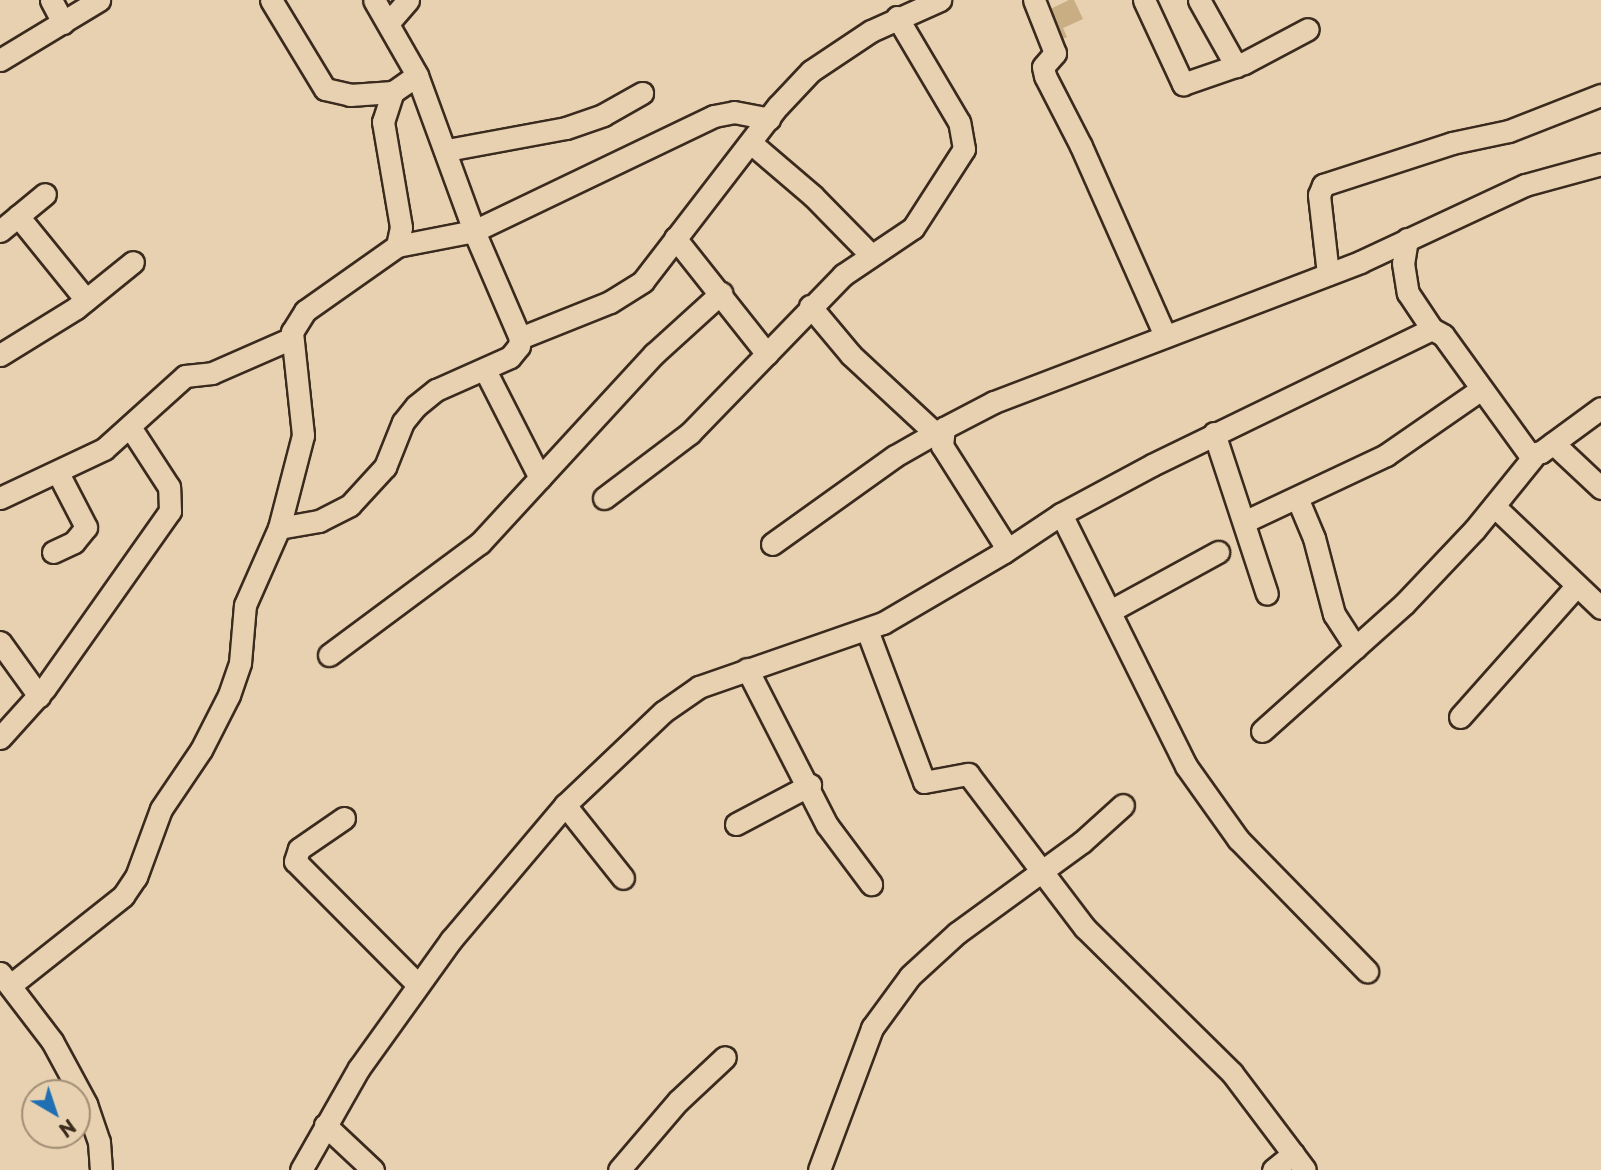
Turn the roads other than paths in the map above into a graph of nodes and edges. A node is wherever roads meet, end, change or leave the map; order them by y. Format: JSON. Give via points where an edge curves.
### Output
{"nodes":[{"id":1,"x":51,"y":0,"type":"edge"},
{"id":2,"x":99,"y":0,"type":"edge"},
{"id":3,"x":271,"y":0,"type":"edge"},
{"id":4,"x":374,"y":0,"type":"edge"},
{"id":5,"x":408,"y":0,"type":"edge"},
{"id":6,"x":940,"y":0,"type":"edge"},
{"id":7,"x":1034,"y":0,"type":"edge"},
{"id":8,"x":1143,"y":0,"type":"edge"},
{"id":9,"x":1199,"y":0,"type":"edge"},
{"id":10,"x":905,"y":9,"type":"edge"},
{"id":11,"x":389,"y":22,"type":"junction"},
{"id":12,"x":63,"y":23,"type":"junction"},
{"id":13,"x":1308,"y":29,"type":"dead end"},
{"id":14,"x":0,"y":60,"type":"edge"},
{"id":15,"x":1236,"y":66,"type":"junction"},
{"id":16,"x":417,"y":75,"type":"junction"},
{"id":17,"x":393,"y":92,"type":"junction"},
{"id":18,"x":642,"y":93,"type":"dead end"},
{"id":19,"x":1601,"y":94,"type":"edge"},
{"id":20,"x":769,"y":119,"type":"junction"},
{"id":21,"x":751,"y":143,"type":"junction"},
{"id":22,"x":447,"y":150,"type":"junction"},
{"id":23,"x":1601,"y":163,"type":"edge"},
{"id":24,"x":44,"y":194,"type":"dead end"},
{"id":25,"x":18,"y":216,"type":"junction"},
{"id":26,"x":474,"y":231,"type":"junction"},
{"id":27,"x":0,"y":232,"type":"edge"},
{"id":28,"x":676,"y":238,"type":"junction"},
{"id":29,"x":1407,"y":239,"type":"junction"},
{"id":30,"x":397,"y":246,"type":"junction"},
{"id":31,"x":870,"y":254,"type":"junction"},
{"id":32,"x":133,"y":262,"type":"dead end"},
{"id":33,"x":1328,"y":274,"type":"junction"},
{"id":34,"x":721,"y":293,"type":"junction"},
{"id":35,"x":86,"y":300,"type":"junction"},
{"id":36,"x":810,"y":306,"type":"junction"},
{"id":37,"x":1432,"y":329,"type":"junction"},
{"id":38,"x":1165,"y":336,"type":"junction"},
{"id":39,"x":292,"y":338,"type":"junction"},
{"id":40,"x":520,"y":338,"type":"junction"},
{"id":41,"x":767,"y":354,"type":"junction"},
{"id":42,"x":0,"y":355,"type":"edge"},
{"id":43,"x":485,"y":370,"type":"junction"},
{"id":44,"x":1480,"y":390,"type":"junction"},
{"id":45,"x":1601,"y":408,"type":"edge"},
{"id":46,"x":130,"y":427,"type":"junction"},
{"id":47,"x":939,"y":430,"type":"junction"},
{"id":48,"x":1214,"y":433,"type":"junction"},
{"id":49,"x":1553,"y":443,"type":"junction"},
{"id":50,"x":1535,"y":455,"type":"junction"},
{"id":51,"x":58,"y":473,"type":"junction"},
{"id":52,"x":540,"y":478,"type":"junction"},
{"id":53,"x":1601,"y":488,"type":"edge"},
{"id":54,"x":0,"y":498,"type":"edge"},
{"id":55,"x":604,"y":498,"type":"dead end"},
{"id":56,"x":1298,"y":500,"type":"junction"},
{"id":57,"x":1494,"y":506,"type":"junction"},
{"id":58,"x":1061,"y":514,"type":"junction"},
{"id":59,"x":1246,"y":522,"type":"junction"},
{"id":60,"x":279,"y":528,"type":"junction"},
{"id":61,"x":772,"y":544,"type":"dead end"},
{"id":62,"x":53,"y":552,"type":"dead end"},
{"id":63,"x":1004,"y":552,"type":"junction"},
{"id":64,"x":1218,"y":552,"type":"dead end"},
{"id":65,"x":1577,"y":585,"type":"junction"},
{"id":66,"x":1267,"y":594,"type":"dead end"},
{"id":67,"x":1601,"y":608,"type":"edge"},
{"id":68,"x":1112,"y":610,"type":"junction"},
{"id":69,"x":867,"y":630,"type":"junction"},
{"id":70,"x":0,"y":642,"type":"edge"},
{"id":71,"x":1356,"y":648,"type":"junction"},
{"id":72,"x":329,"y":655,"type":"dead end"},
{"id":73,"x":747,"y":669,"type":"junction"},
{"id":74,"x":39,"y":696,"type":"junction"},
{"id":75,"x":1461,"y":717,"type":"dead end"},
{"id":76,"x":1262,"y":731,"type":"dead end"},
{"id":77,"x":0,"y":738,"type":"edge"},
{"id":78,"x":810,"y":785,"type":"junction"},
{"id":79,"x":565,"y":805,"type":"junction"},
{"id":80,"x":1123,"y":805,"type":"dead end"},
{"id":81,"x":344,"y":818,"type":"dead end"},
{"id":82,"x":736,"y":824,"type":"dead end"},
{"id":83,"x":1039,"y":871,"type":"junction"},
{"id":84,"x":623,"y":878,"type":"dead end"},
{"id":85,"x":871,"y":884,"type":"dead end"},
{"id":86,"x":1367,"y":971,"type":"dead end"},
{"id":87,"x":6,"y":979,"type":"edge"},
{"id":88,"x":417,"y":984,"type":"junction"},
{"id":89,"x":725,"y":1057,"type":"dead end"},
{"id":90,"x":325,"y":1125,"type":"junction"},
{"id":91,"x":1299,"y":1162,"type":"edge"},
{"id":92,"x":101,"y":1170,"type":"edge"},
{"id":93,"x":301,"y":1170,"type":"edge"},
{"id":94,"x":373,"y":1170,"type":"edge"},
{"id":95,"x":619,"y":1170,"type":"edge"},
{"id":96,"x":819,"y":1170,"type":"edge"},
{"id":97,"x":1273,"y":1170,"type":"edge"}],
"edges":[{"from":1,"to":12,"type":"street"},
{"from":2,"to":12,"type":"street"},
{"from":3,"to":17,"type":"street","via":[[326,89],[350,95]]},
{"from":4,"to":11,"type":"street"},
{"from":5,"to":11,"type":"street"},
{"from":6,"to":10,"type":"street"},
{"from":7,"to":38,"type":"street","via":[[1055,53],[1043,67],[1045,76]]},
{"from":8,"to":15,"type":"street","via":[[1183,84]]},
{"from":9,"to":15,"type":"street"},
{"from":10,"to":20,"type":"street","via":[[827,58]]},
{"from":10,"to":31,"type":"street","via":[[965,144],[914,228]]},
{"from":11,"to":16,"type":"street"},
{"from":12,"to":14,"type":"street"},
{"from":13,"to":15,"type":"street"},
{"from":16,"to":17,"type":"street"},
{"from":16,"to":22,"type":"street"},
{"from":17,"to":30,"type":"street","via":[[383,122],[401,227]]},
{"from":18,"to":22,"type":"street","via":[[566,128]]},
{"from":19,"to":33,"type":"street","via":[[1510,131],[1452,143],[1323,185],[1319,195]]},
{"from":20,"to":21,"type":"street"},
{"from":20,"to":26,"type":"street","via":[[734,111],[714,116]]},
{"from":21,"to":28,"type":"street"},
{"from":21,"to":31,"type":"street","via":[[813,196]]},
{"from":22,"to":26,"type":"street"},
{"from":23,"to":29,"type":"street","via":[[1525,185]]},
{"from":24,"to":25,"type":"street"},
{"from":25,"to":27,"type":"street"},
{"from":25,"to":35,"type":"street"},
{"from":26,"to":30,"type":"street"},
{"from":26,"to":40,"type":"street"},
{"from":28,"to":34,"type":"street"},
{"from":28,"to":40,"type":"street","via":[[632,290]]},
{"from":29,"to":33,"type":"street"},
{"from":29,"to":37,"type":"street","via":[[1403,262],[1408,293]]},
{"from":30,"to":39,"type":"street","via":[[305,311]]},
{"from":31,"to":36,"type":"street"},
{"from":32,"to":35,"type":"street"},
{"from":33,"to":38,"type":"street"},
{"from":34,"to":41,"type":"street"},
{"from":34,"to":52,"type":"street","via":[[654,354]]},
{"from":35,"to":42,"type":"street"},
{"from":36,"to":41,"type":"street"},
{"from":36,"to":47,"type":"street","via":[[851,355]]},
{"from":37,"to":44,"type":"street","via":[[1443,335]]},
{"from":37,"to":48,"type":"street"},
{"from":38,"to":47,"type":"street","via":[[994,402]]},
{"from":39,"to":46,"type":"street","via":[[212,373],[185,376]]},
{"from":39,"to":60,"type":"street","via":[[303,435]]},
{"from":40,"to":43,"type":"street","via":[[516,352]]},
{"from":41,"to":55,"type":"street","via":[[690,433]]},
{"from":43,"to":52,"type":"street"},
{"from":43,"to":60,"type":"street","via":[[436,390],[416,406],[403,422],[384,467],[350,505],[319,520]]},
{"from":44,"to":50,"type":"street","via":[[1523,449]]},
{"from":44,"to":56,"type":"street","via":[[1386,455]]},
{"from":45,"to":49,"type":"street"},
{"from":46,"to":51,"type":"street","via":[[104,449]]},
{"from":46,"to":74,"type":"street","via":[[169,486],[170,511]]},
{"from":47,"to":61,"type":"street"},
{"from":47,"to":63,"type":"street","via":[[942,446],[1003,542]]},
{"from":48,"to":58,"type":"street"},
{"from":48,"to":59,"type":"street"},
{"from":49,"to":50,"type":"street"},
{"from":49,"to":53,"type":"street"},
{"from":50,"to":57,"type":"street"},
{"from":51,"to":54,"type":"street"},
{"from":51,"to":62,"type":"street","via":[[86,527],[74,542]]},
{"from":52,"to":72,"type":"street","via":[[460,561]]},
{"from":56,"to":59,"type":"street"},
{"from":56,"to":71,"type":"street","via":[[1314,538],[1334,614]]},
{"from":57,"to":65,"type":"street"},
{"from":57,"to":71,"type":"street"},
{"from":58,"to":63,"type":"street"},
{"from":58,"to":68,"type":"street"},
{"from":59,"to":66,"type":"street"},
{"from":60,"to":87,"type":"street","via":[[245,605],[240,663],[229,695],[157,818],[136,877],[123,896]]},
{"from":63,"to":69,"type":"street"},
{"from":64,"to":68,"type":"street"},
{"from":65,"to":67,"type":"street"},
{"from":65,"to":75,"type":"street"},
{"from":68,"to":86,"type":"street","via":[[1173,744],[1215,808],[1238,839]]},
{"from":69,"to":73,"type":"street"},
{"from":69,"to":83,"type":"street","via":[[924,782],[968,774]]},
{"from":70,"to":74,"type":"street"},
{"from":71,"to":76,"type":"street"},
{"from":73,"to":78,"type":"street"},
{"from":73,"to":79,"type":"street","via":[[682,696]]},
{"from":74,"to":77,"type":"street"},
{"from":78,"to":82,"type":"street"},
{"from":78,"to":85,"type":"street","via":[[827,825]]},
{"from":79,"to":84,"type":"street"},
{"from":79,"to":88,"type":"street"},
{"from":80,"to":83,"type":"street","via":[[1082,842]]},
{"from":81,"to":88,"type":"street","via":[[299,849],[295,861]]},
{"from":83,"to":91,"type":"street","via":[[1109,955],[1232,1073]]},
{"from":83,"to":96,"type":"street","via":[[928,958],[887,1004],[861,1051],[846,1108]]},
{"from":87,"to":92,"type":"street","via":[[52,1041],[86,1104],[99,1142]]},
{"from":88,"to":90,"type":"street"},
{"from":89,"to":95,"type":"street","via":[[678,1101]]},
{"from":90,"to":93,"type":"street"},
{"from":90,"to":94,"type":"street"},
{"from":91,"to":97,"type":"street"}]}
